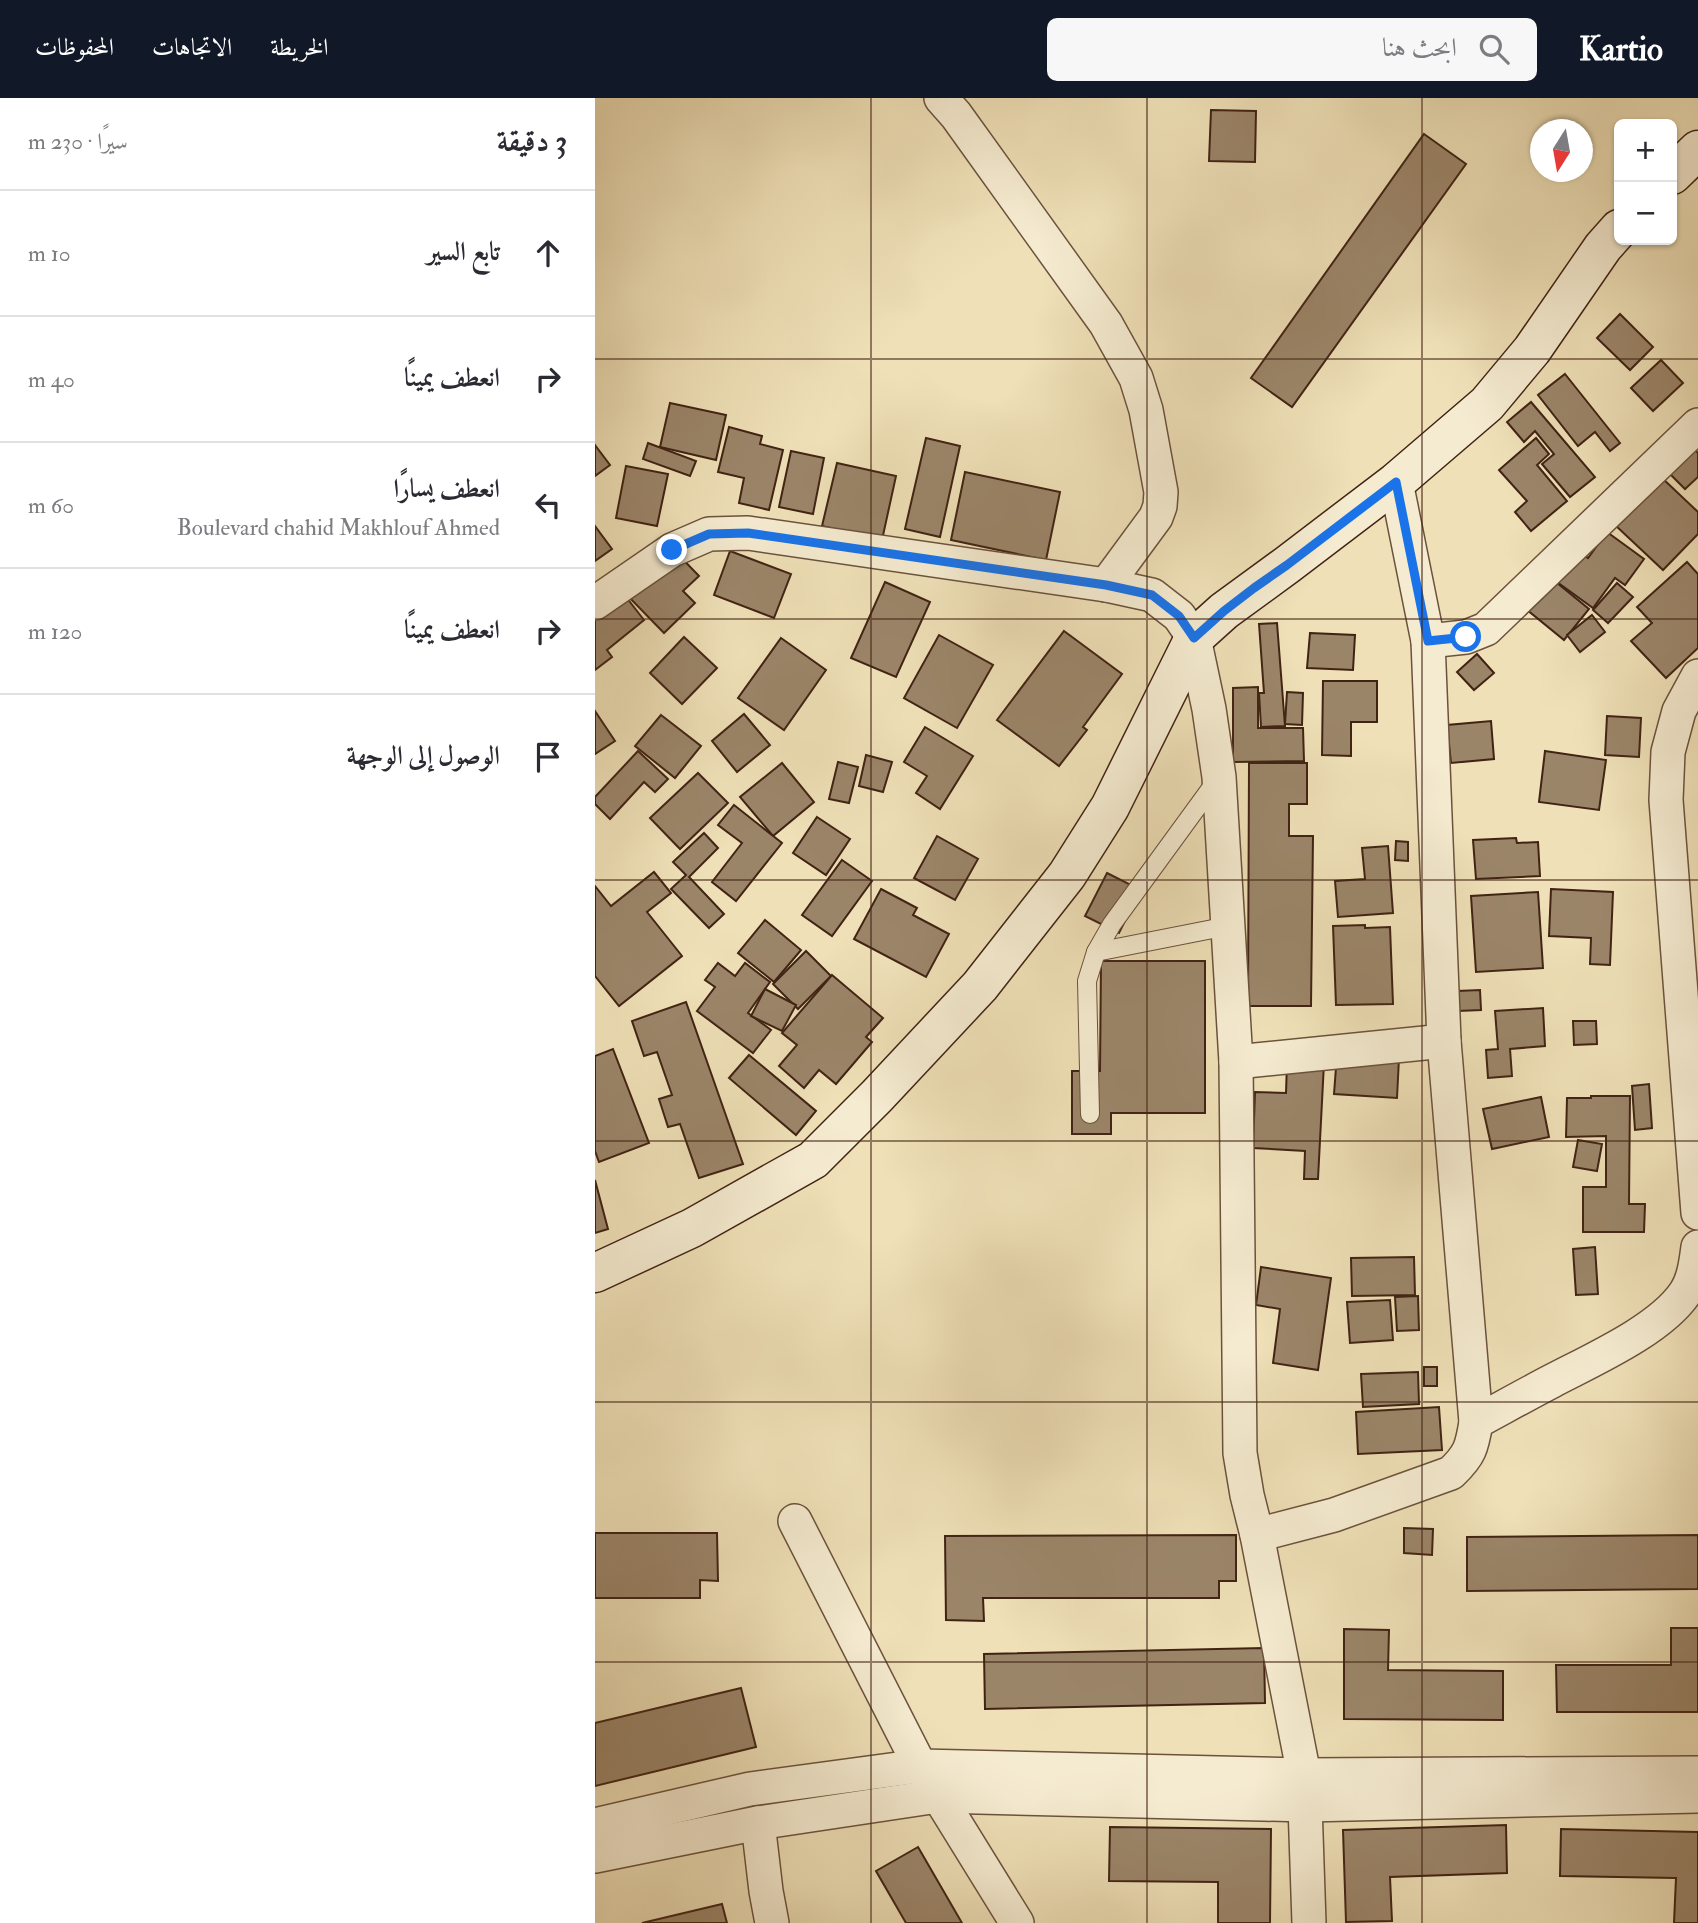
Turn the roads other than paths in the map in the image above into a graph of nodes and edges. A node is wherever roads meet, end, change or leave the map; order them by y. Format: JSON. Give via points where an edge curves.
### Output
{"nodes":[{"id":1,"x":941,"y":98,"type":"edge"},
{"id":2,"x":1698,"y":150,"type":"edge"},
{"id":3,"x":1677,"y":170,"type":"edge"},
{"id":4,"x":1614,"y":235,"type":"edge"},
{"id":5,"x":1698,"y":425,"type":"edge"},
{"id":6,"x":1396,"y":482,"type":"junction"},
{"id":7,"x":1106,"y":585,"type":"junction"},
{"id":8,"x":595,"y":603,"type":"edge"},
{"id":9,"x":1194,"y":638,"type":"junction"},
{"id":10,"x":1428,"y":641,"type":"junction"},
{"id":11,"x":1698,"y":676,"type":"edge"},
{"id":12,"x":1219,"y":777,"type":"junction"},
{"id":13,"x":1228,"y":926,"type":"junction"},
{"id":14,"x":1096,"y":951,"type":"junction"},
{"id":15,"x":1444,"y":1041,"type":"junction"},
{"id":16,"x":1236,"y":1062,"type":"junction"},
{"id":17,"x":1090,"y":1114,"type":"dead end"},
{"id":18,"x":1698,"y":1213,"type":"edge"},
{"id":19,"x":1698,"y":1247,"type":"edge"},
{"id":20,"x":595,"y":1273,"type":"edge"},
{"id":21,"x":1476,"y":1422,"type":"junction"},
{"id":22,"x":795,"y":1521,"type":"dead end"},
{"id":23,"x":1257,"y":1535,"type":"junction"},
{"id":24,"x":920,"y":1766,"type":"junction"},
{"id":25,"x":1698,"y":1773,"type":"edge"},
{"id":26,"x":1305,"y":1790,"type":"junction"},
{"id":27,"x":938,"y":1796,"type":"junction"},
{"id":28,"x":1698,"y":1796,"type":"edge"},
{"id":29,"x":758,"y":1823,"type":"junction"},
{"id":30,"x":595,"y":1825,"type":"edge"},
{"id":31,"x":595,"y":1856,"type":"edge"},
{"id":32,"x":772,"y":1923,"type":"edge"},
{"id":33,"x":1017,"y":1923,"type":"edge"},
{"id":34,"x":1309,"y":1923,"type":"edge"}],
"edges":[{"from":1,"to":7,"type":"street","via":[[1106,324],[1136,378],[1146,410],[1160,506]]},
{"from":2,"to":3,"type":"main road"},
{"from":4,"to":6,"type":"main road","via":[[1532,350],[1487,404]]},
{"from":5,"to":10,"type":"street","via":[[1486,629],[1466,637]]},
{"from":6,"to":9,"type":"main road"},
{"from":6,"to":10,"type":"street"},
{"from":7,"to":8,"type":"street","via":[[748,533],[709,534],[672,550]]},
{"from":7,"to":9,"type":"street","via":[[1152,595],[1179,616]]},
{"from":9,"to":12,"type":"street"},
{"from":9,"to":20,"type":"main road","via":[[1109,807],[1067,875],[980,986],[877,1096],[813,1160],[692,1228]]},
{"from":10,"to":15,"type":"street"},
{"from":11,"to":18,"type":"street","via":[[1679,711],[1668,752],[1666,800]]},
{"from":12,"to":13,"type":"street"},
{"from":12,"to":14,"type":"lane"},
{"from":13,"to":14,"type":"lane"},
{"from":13,"to":16,"type":"street"},
{"from":14,"to":17,"type":"lane","via":[[1087,981]]},
{"from":15,"to":16,"type":"street"},
{"from":15,"to":21,"type":"street"},
{"from":16,"to":23,"type":"street","via":[[1240,1452]]},
{"from":19,"to":21,"type":"street","via":[[1687,1290],[1658,1321]]},
{"from":21,"to":23,"type":"street","via":[[1465,1459],[1451,1473],[1334,1515]]},
{"from":22,"to":24,"type":"street"},
{"from":23,"to":26,"type":"street"},
{"from":24,"to":26,"type":"street"},
{"from":24,"to":27,"type":"street"},
{"from":24,"to":30,"type":"street","via":[[750,1789]]},
{"from":25,"to":26,"type":"street"},
{"from":26,"to":27,"type":"street"},
{"from":26,"to":28,"type":"street"},
{"from":26,"to":34,"type":"street"},
{"from":27,"to":29,"type":"street"},
{"from":27,"to":33,"type":"street"},
{"from":29,"to":31,"type":"street"},
{"from":29,"to":32,"type":"street"}]}
